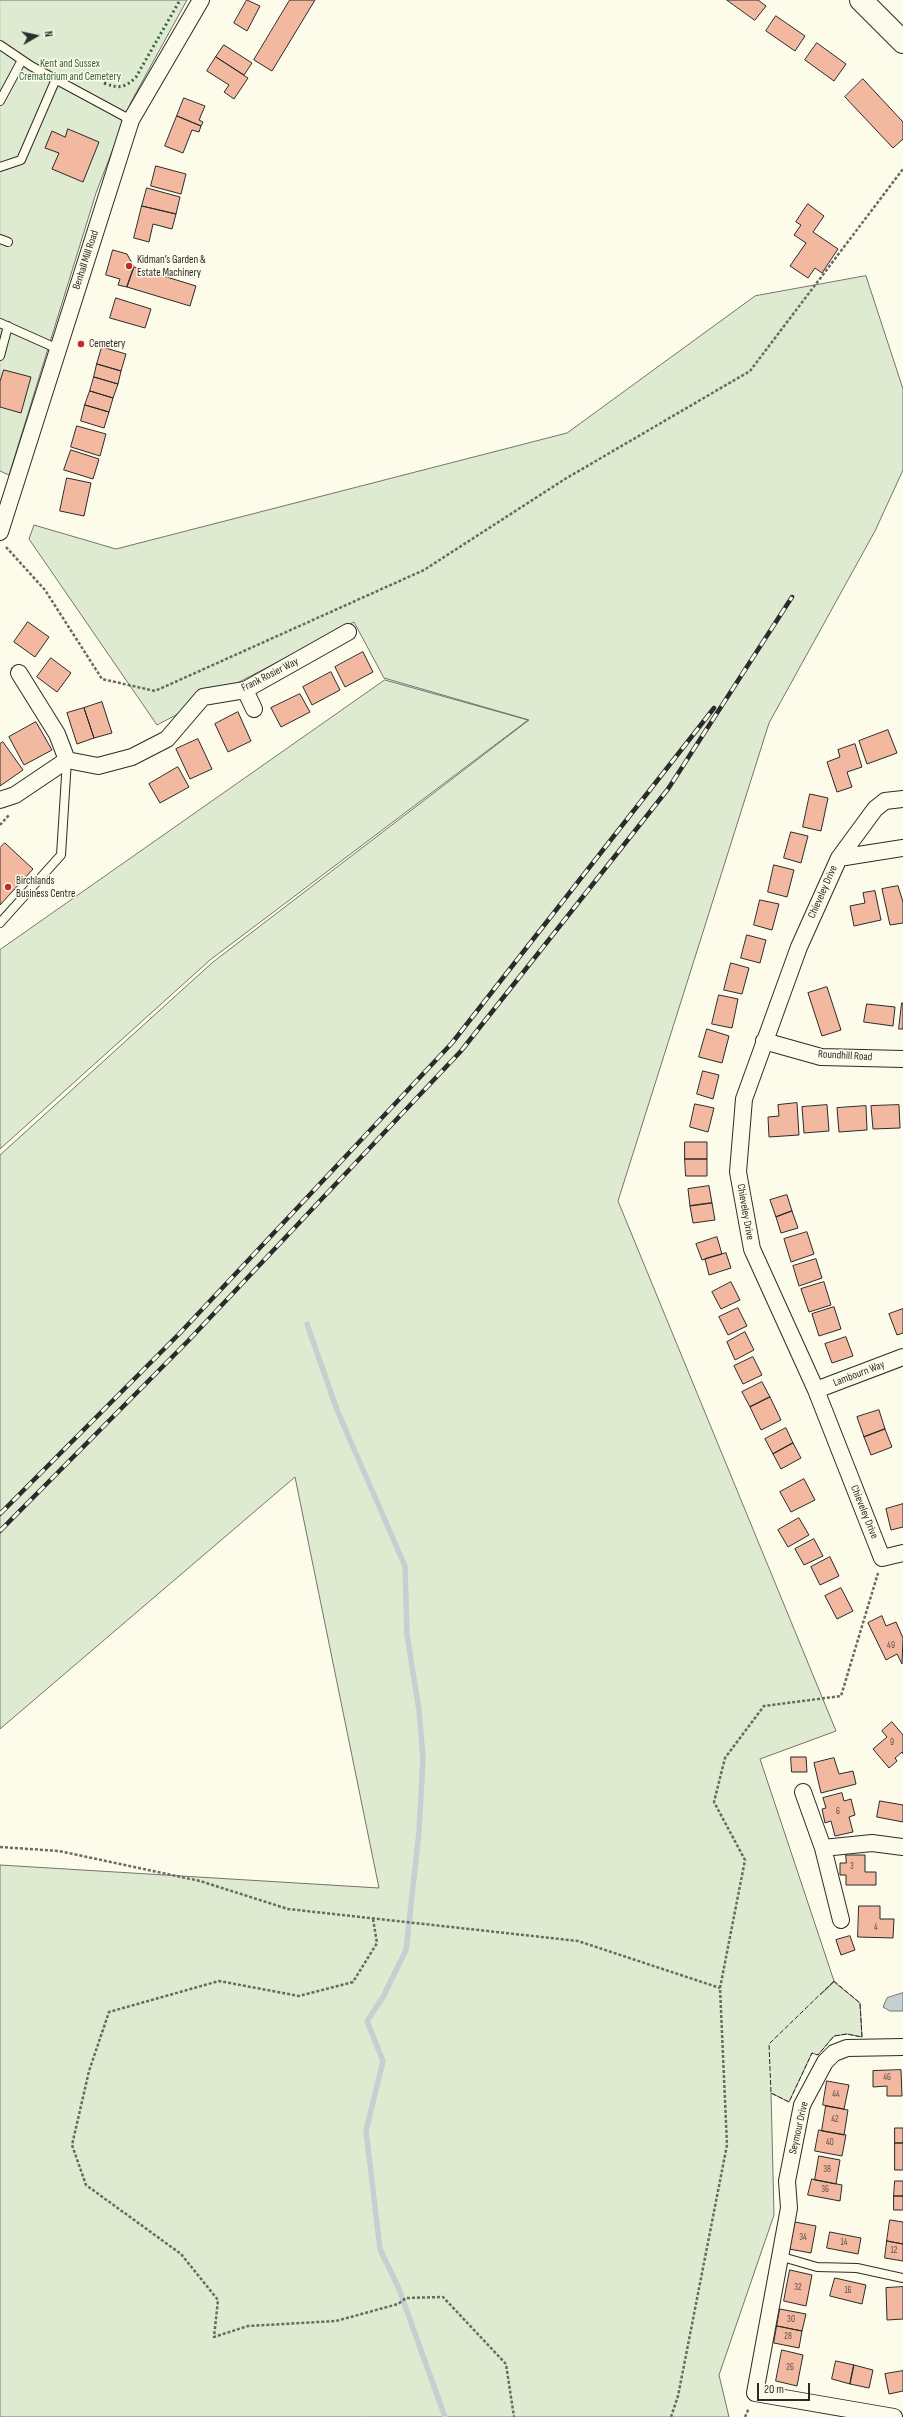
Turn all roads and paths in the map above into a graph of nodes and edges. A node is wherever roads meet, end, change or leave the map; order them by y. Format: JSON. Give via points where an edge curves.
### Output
{"nodes":[{"id":1,"x":201,"y":0,"type":"edge"},
{"id":2,"x":861,"y":0,"type":"edge"},
{"id":3,"x":901,"y":34,"type":"edge"},
{"id":4,"x":0,"y":45,"type":"edge"},
{"id":5,"x":22,"y":60,"type":"junction"},
{"id":6,"x":56,"y":79,"type":"junction"},
{"id":7,"x":0,"y":101,"type":"edge"},
{"id":8,"x":131,"y":120,"type":"junction"},
{"id":9,"x":0,"y":167,"type":"edge"},
{"id":10,"x":903,"y":169,"type":"edge"},
{"id":11,"x":0,"y":239,"type":"edge"},
{"id":12,"x":8,"y":242,"type":"dead end"},
{"id":13,"x":0,"y":323,"type":"edge"},
{"id":14,"x":8,"y":326,"type":"junction"},
{"id":15,"x":58,"y":349,"type":"junction"},
{"id":16,"x":0,"y":356,"type":"edge"},
{"id":17,"x":2,"y":539,"type":"edge"},
{"id":18,"x":348,"y":632,"type":"dead end"},
{"id":19,"x":19,"y":673,"type":"dead end"},
{"id":20,"x":245,"y":690,"type":"junction"},
{"id":21,"x":254,"y":709,"type":"dead end"},
{"id":22,"x":67,"y":760,"type":"junction"},
{"id":23,"x":903,"y":799,"type":"edge"},
{"id":24,"x":0,"y":800,"type":"edge"},
{"id":25,"x":903,"y":848,"type":"edge"},
{"id":26,"x":838,"y":858,"type":"junction"},
{"id":27,"x":0,"y":923,"type":"edge"},
{"id":28,"x":764,"y":1041,"type":"junction"},
{"id":29,"x":903,"y":1059,"type":"edge"},
{"id":30,"x":903,"y":1357,"type":"edge"},
{"id":31,"x":816,"y":1390,"type":"junction"},
{"id":32,"x":903,"y":1553,"type":"edge"},
{"id":33,"x":882,"y":1558,"type":"junction"},
{"id":34,"x":803,"y":1792,"type":"dead end"},
{"id":35,"x":0,"y":1847,"type":"edge"},
{"id":36,"x":903,"y":1847,"type":"edge"},
{"id":37,"x":823,"y":1848,"type":"junction"},
{"id":38,"x":373,"y":1919,"type":"junction"},
{"id":39,"x":841,"y":1920,"type":"dead end"},
{"id":40,"x":720,"y":1988,"type":"junction"},
{"id":41,"x":903,"y":2047,"type":"edge"},
{"id":42,"x":780,"y":2256,"type":"junction"},
{"id":43,"x":903,"y":2278,"type":"edge"},
{"id":44,"x":514,"y":2417,"type":"edge"},
{"id":45,"x":671,"y":2417,"type":"edge"},
{"id":46,"x":894,"y":2417,"type":"edge"}],
"edges":[{"from":1,"to":8,"type":"street","name":"Benhall Mill Road"},
{"from":2,"to":3,"type":"street"},
{"from":4,"to":5,"type":"lane"},
{"from":5,"to":6,"type":"lane"},
{"from":5,"to":7,"type":"lane"},
{"from":6,"to":8,"type":"lane"},
{"from":6,"to":9,"type":"lane","via":[[21,160]]},
{"from":8,"to":15,"type":"street","name":"Benhall Mill Road"},
{"from":10,"to":17,"type":"path","via":[[750,371],[565,479],[424,570],[155,691],[102,679],[45,590]]},
{"from":11,"to":12,"type":"lane"},
{"from":13,"to":14,"type":"lane"},
{"from":14,"to":15,"type":"lane"},
{"from":14,"to":16,"type":"lane"},
{"from":15,"to":17,"type":"street","name":"Benhall Mill Road"},
{"from":18,"to":20,"type":"street","name":"Frank Rosier Way"},
{"from":19,"to":22,"type":"street","via":[[57,734]]},
{"from":20,"to":21,"type":"street"},
{"from":20,"to":22,"type":"street","name":"Frank Rosier Way","via":[[203,697],[167,739],[132,757],[98,766]]},
{"from":22,"to":24,"type":"street","via":[[15,795]]},
{"from":22,"to":27,"type":"lane","via":[[61,855]]},
{"from":23,"to":26,"type":"street","name":"Chieveley Drive","via":[[885,801],[875,809]]},
{"from":25,"to":26,"type":"street","name":"Chieveley Drive"},
{"from":26,"to":28,"type":"street","name":"Chieveley Drive","via":[[799,947]]},
{"from":28,"to":29,"type":"street","name":"Roundhill Road","via":[[821,1057]]},
{"from":28,"to":31,"type":"street","name":"Chieveley Drive","via":[[744,1099],[738,1172],[752,1249]]},
{"from":30,"to":31,"type":"street","name":"Lambourn Way"},
{"from":31,"to":33,"type":"street","name":"Chieveley Drive"},
{"from":32,"to":33,"type":"street"},
{"from":33,"to":40,"type":"path","via":[[841,1696],[764,1706],[725,1758],[714,1802],[745,1860]]},
{"from":34,"to":37,"type":"street"},
{"from":35,"to":38,"type":"path","via":[[59,1851],[192,1879],[288,1909]]},
{"from":36,"to":37,"type":"street","via":[[872,1843]]},
{"from":37,"to":39,"type":"street"},
{"from":38,"to":40,"type":"path","via":[[578,1941]]},
{"from":38,"to":44,"type":"path","via":[[377,1943],[354,1982],[300,1996],[219,1981],[110,2012],[89,2071],[72,2145],[86,2184],[181,2254],[218,2300],[214,2337],[248,2326],[336,2321],[398,2304],[406,2298],[442,2297],[506,2364]]},
{"from":40,"to":45,"type":"path","via":[[727,2145],[678,2396]]},
{"from":41,"to":42,"type":"street","name":"Seymour Drive","via":[[847,2048],[834,2053],[825,2062],[802,2104],[787,2181],[789,2208]]},
{"from":42,"to":43,"type":"lane","via":[[816,2267],[857,2268]]},
{"from":42,"to":46,"type":"street","name":"Seymour Drive","via":[[755,2392]]}]}
